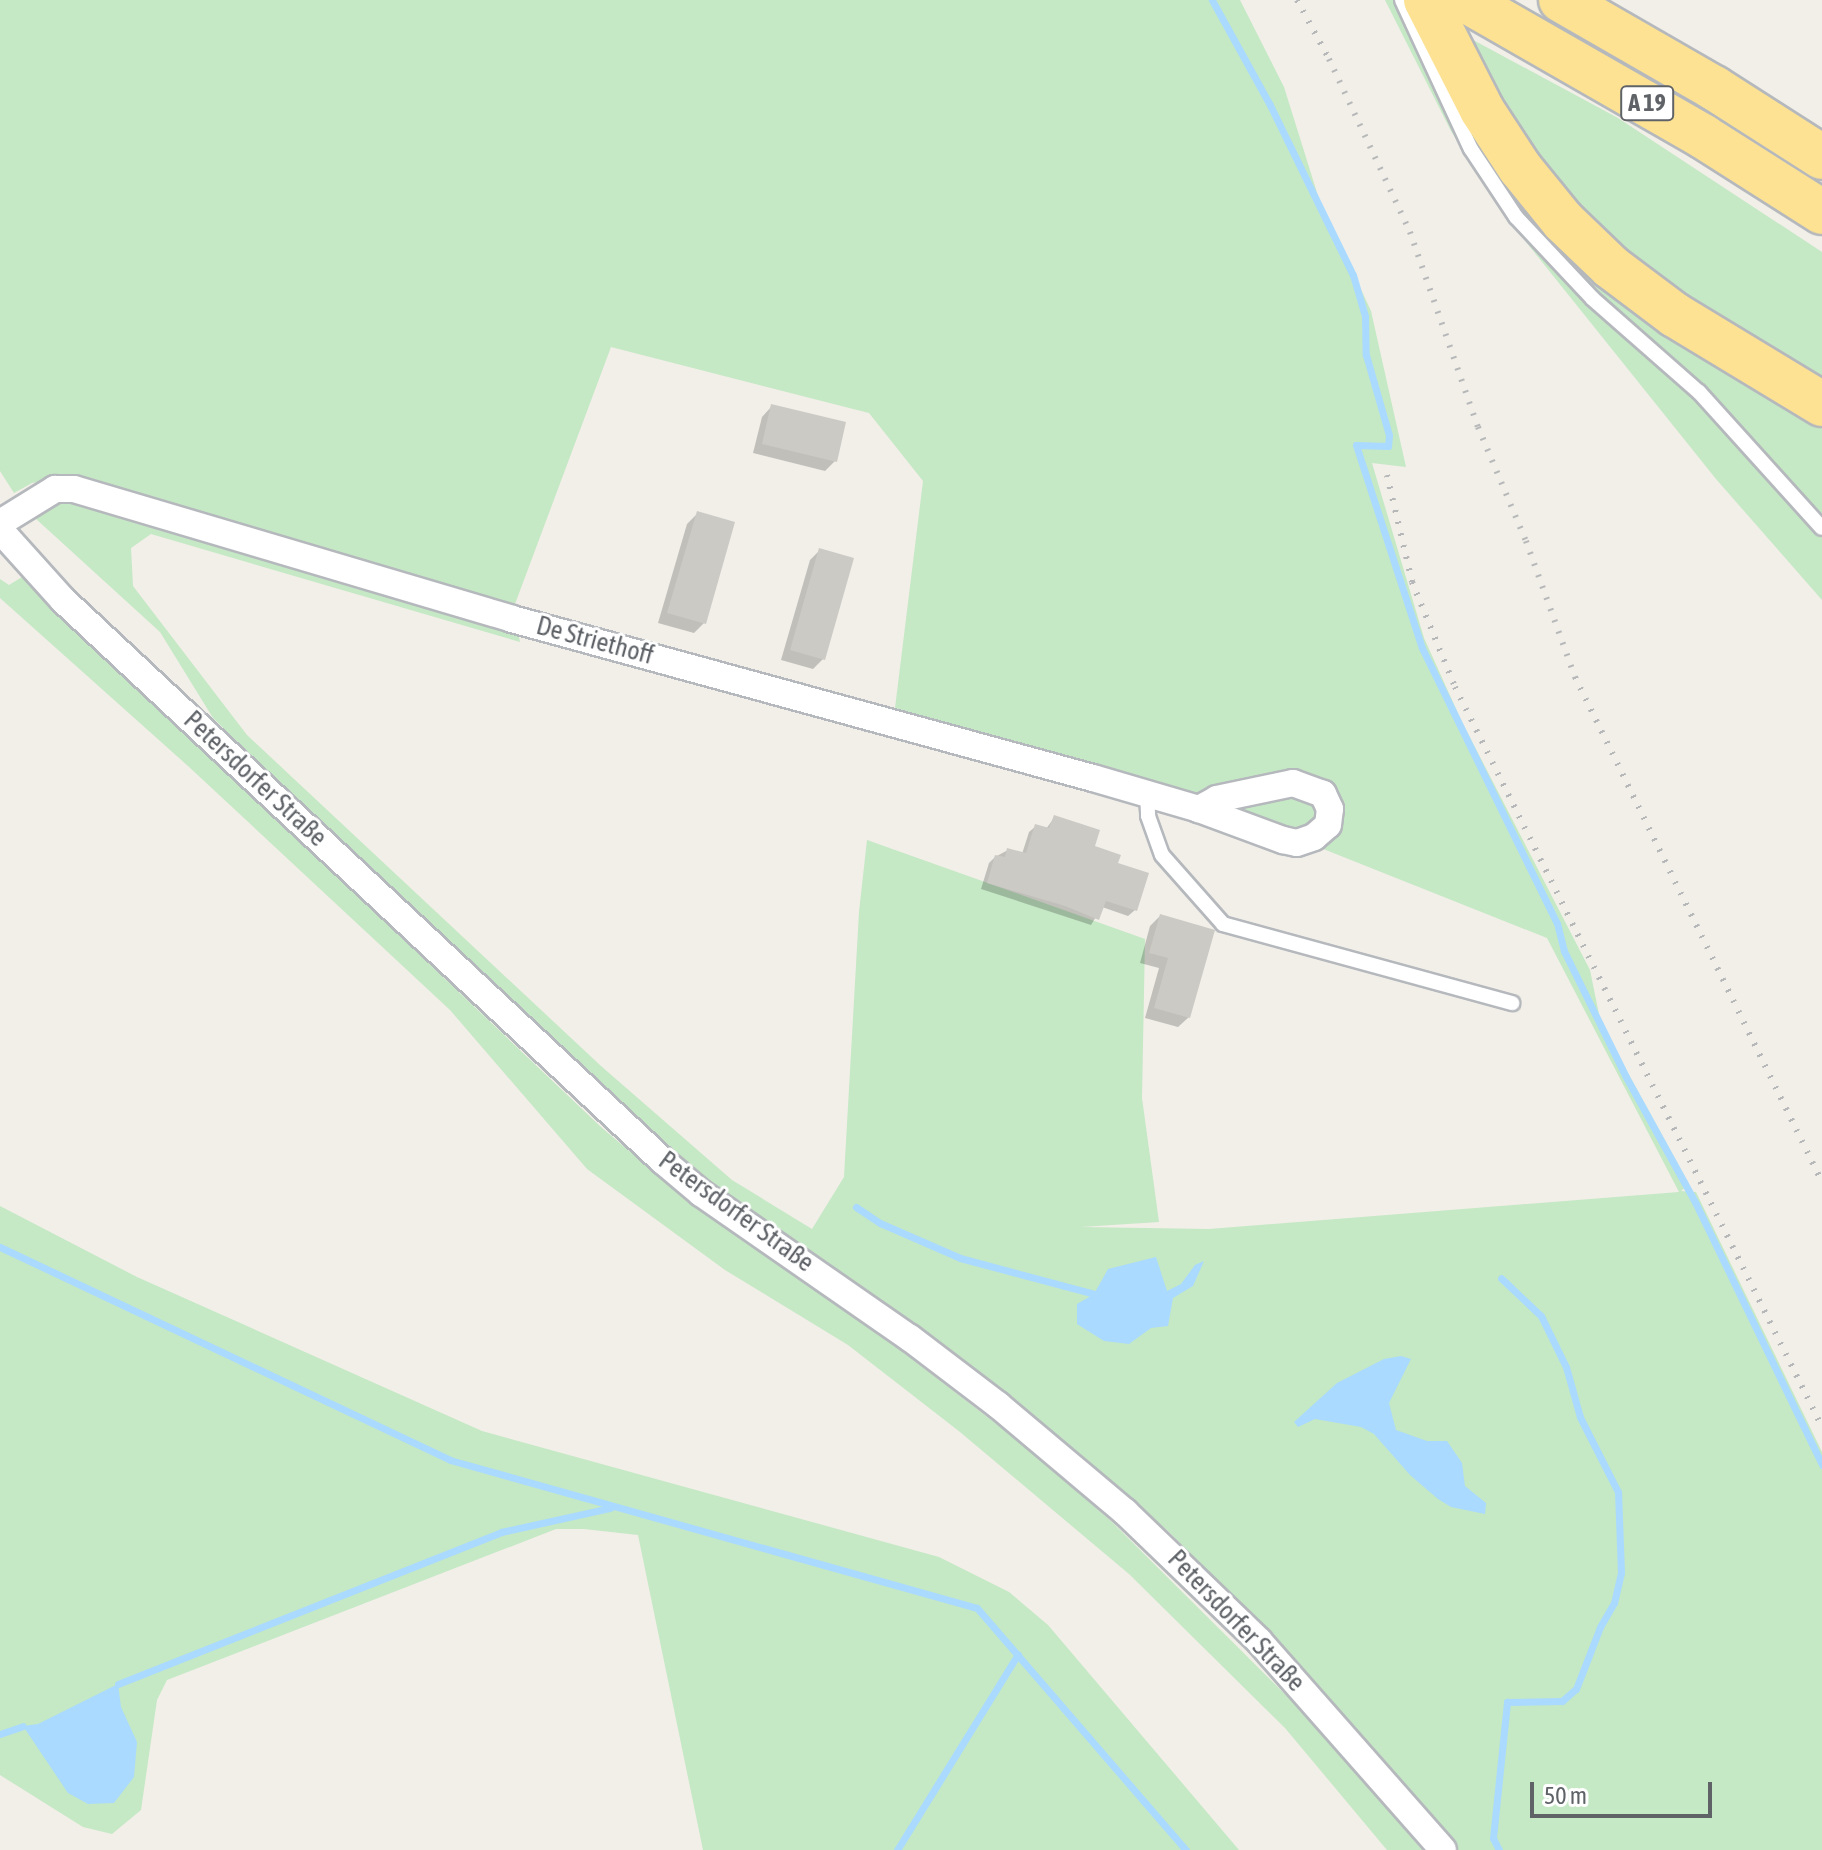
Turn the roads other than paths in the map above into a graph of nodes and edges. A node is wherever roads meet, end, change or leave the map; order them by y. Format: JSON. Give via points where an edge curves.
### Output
{"nodes":[{"id":1,"x":1402,"y":0,"type":"edge"},
{"id":2,"x":1453,"y":0,"type":"edge"},
{"id":3,"x":1561,"y":0,"type":"edge"},
{"id":4,"x":1822,"y":157,"type":"edge"},
{"id":5,"x":1822,"y":212,"type":"edge"},
{"id":6,"x":1822,"y":404,"type":"edge"},
{"id":7,"x":0,"y":523,"type":"edge"},
{"id":8,"x":1822,"y":528,"type":"edge"},
{"id":9,"x":0,"y":530,"type":"edge"},
{"id":10,"x":1147,"y":794,"type":"junction"},
{"id":11,"x":1199,"y":809,"type":"dead end"},
{"id":12,"x":1512,"y":1003,"type":"dead end"},
{"id":13,"x":1443,"y":1850,"type":"edge"}],
"edges":[{"from":1,"to":8,"type":"lane","via":[[1471,149],[1516,217],[1593,299],[1699,392]]},
{"from":2,"to":5,"type":"highway","number":"A 19","via":[[1690,129]]},
{"from":2,"to":6,"type":"highway","via":[[1482,110],[1563,221],[1611,267],[1675,315]]},
{"from":3,"to":4,"type":"highway","number":"A 19"},
{"from":7,"to":10,"type":"street","name":"De Striethoff","via":[[55,489],[74,489],[512,619]]},
{"from":9,"to":13,"type":"street","name":"Petersdorfer Straße","via":[[63,600],[663,1161],[910,1338],[1125,1512],[1259,1641]]},
{"from":10,"to":11,"type":"street","name":"De Striethoff"},
{"from":10,"to":12,"type":"lane","via":[[1148,816],[1162,855],[1223,924]]}]}
